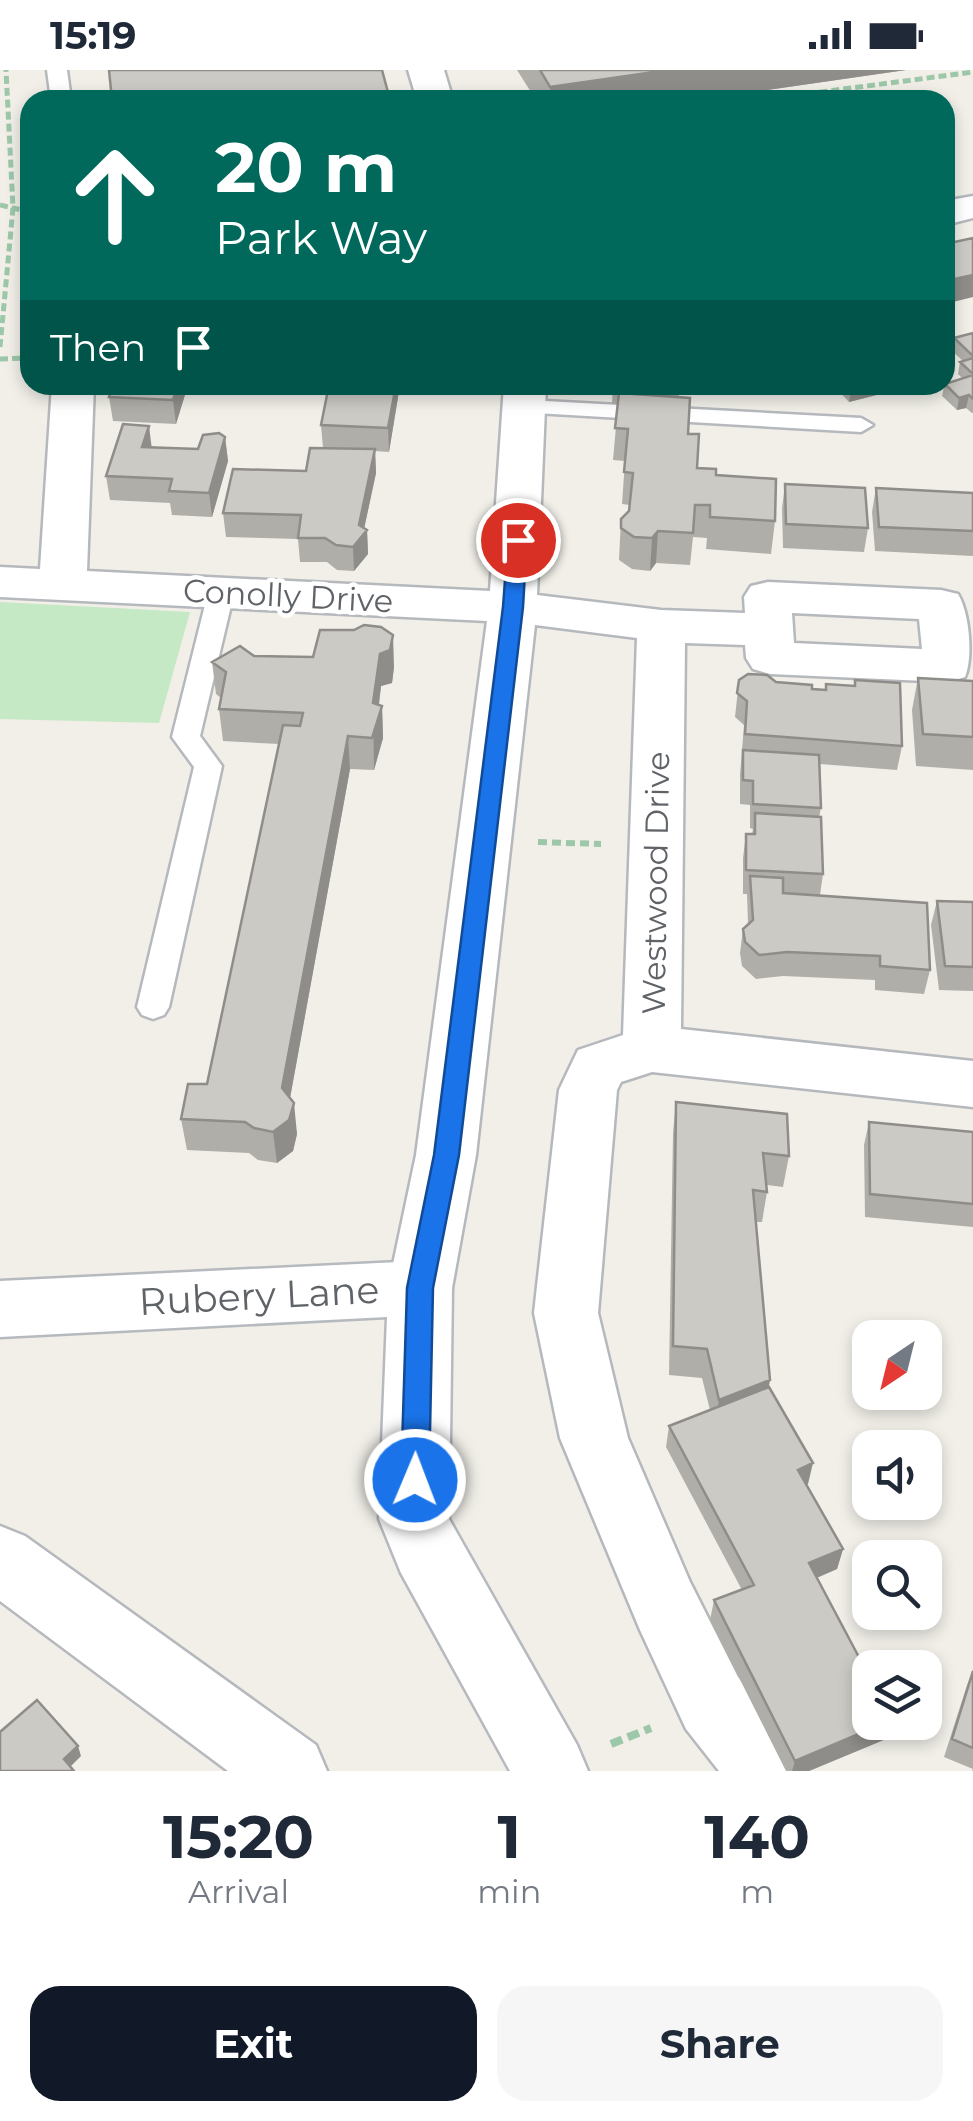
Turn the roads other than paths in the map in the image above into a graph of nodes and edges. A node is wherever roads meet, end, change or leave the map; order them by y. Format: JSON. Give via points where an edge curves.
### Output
{"nodes":[{"id":1,"x":73,"y":395,"type":"edge"},
{"id":2,"x":525,"y":396,"type":"edge"},
{"id":3,"x":861,"y":425,"type":"dead end"},
{"id":4,"x":0,"y":582,"type":"edge"},
{"id":5,"x":63,"y":585,"type":"junction"},
{"id":6,"x":221,"y":593,"type":"junction"},
{"id":7,"x":513,"y":607,"type":"junction"},
{"id":8,"x":661,"y":626,"type":"junction"},
{"id":9,"x":769,"y":630,"type":"dead end"},
{"id":10,"x":153,"y":1007,"type":"dead end"},
{"id":11,"x":652,"y":1048,"type":"junction"},
{"id":12,"x":973,"y":1084,"type":"edge"},
{"id":13,"x":420,"y":1288,"type":"junction"},
{"id":14,"x":0,"y":1308,"type":"edge"},
{"id":15,"x":0,"y":1559,"type":"edge"},
{"id":16,"x":550,"y":1770,"type":"edge"},
{"id":17,"x":290,"y":1771,"type":"edge"},
{"id":18,"x":766,"y":1771,"type":"edge"}],
"edges":[{"from":1,"to":5,"type":"street"},
{"from":2,"to":3,"type":"lane"},
{"from":2,"to":7,"type":"street"},
{"from":4,"to":5,"type":"street","name":"Conolly Drive"},
{"from":5,"to":6,"type":"street","name":"Conolly Drive"},
{"from":6,"to":7,"type":"street","name":"Conolly Drive"},
{"from":6,"to":10,"type":"lane","via":[[186,737],[208,766]]},
{"from":7,"to":8,"type":"street"},
{"from":7,"to":13,"type":"street","via":[[446,1155]]},
{"from":8,"to":9,"type":"street"},
{"from":8,"to":11,"type":"street","name":"Westwood Drive"},
{"from":11,"to":12,"type":"street"},
{"from":11,"to":18,"type":"street","name":"Westwood Drive","via":[[599,1066],[588,1090],[566,1312],[594,1438],[664,1606],[712,1702]]},
{"from":13,"to":14,"type":"street","name":"Rubery Lane"},
{"from":13,"to":16,"type":"street","name":"Rubery Lane","via":[[414,1518]]},
{"from":15,"to":17,"type":"street"}]}
